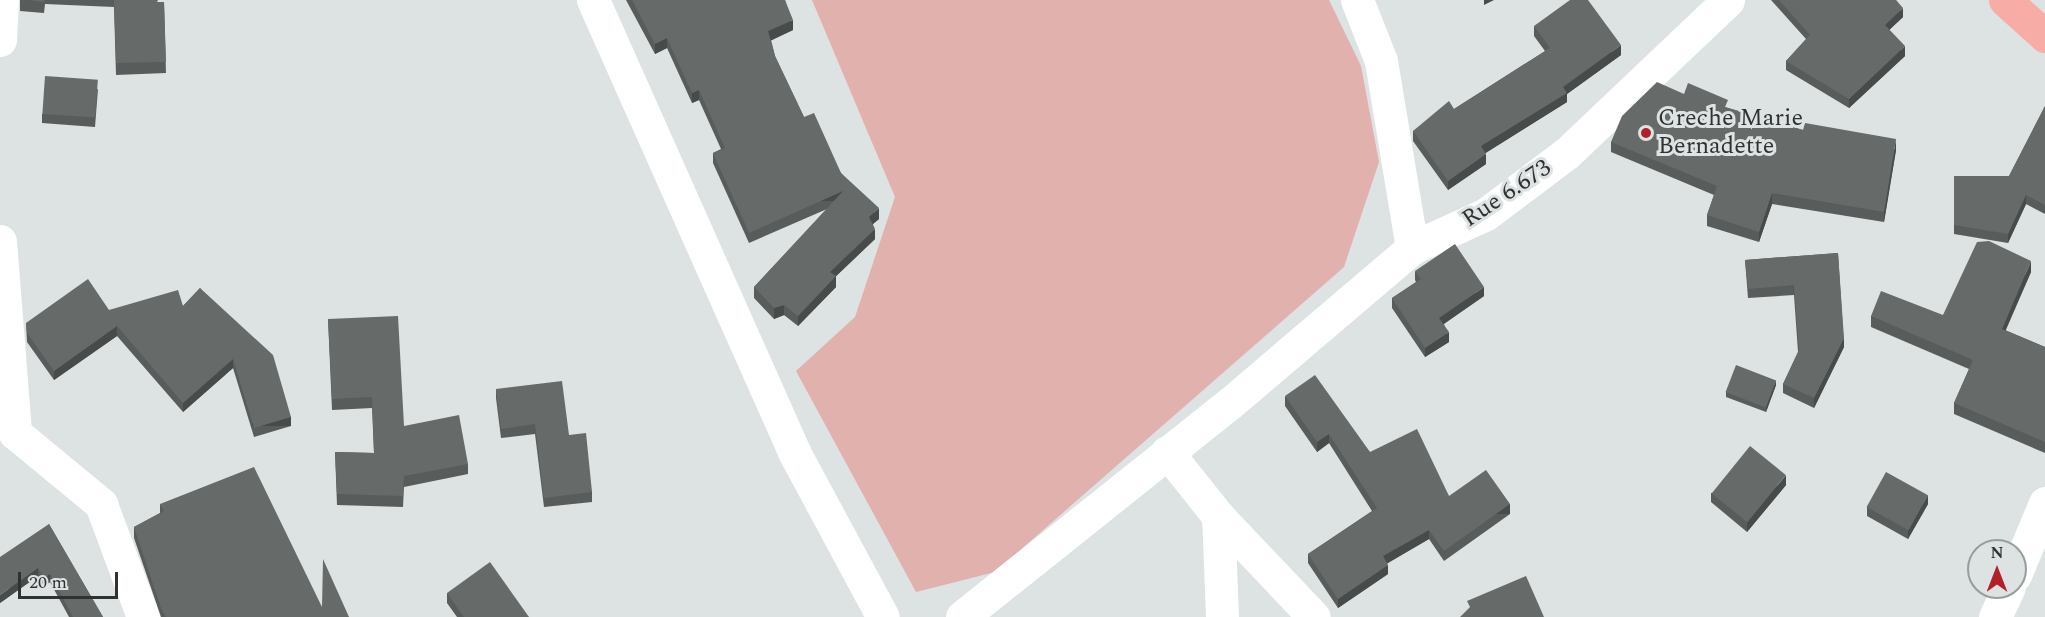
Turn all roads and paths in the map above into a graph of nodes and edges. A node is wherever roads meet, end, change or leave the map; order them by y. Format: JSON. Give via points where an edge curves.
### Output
{"nodes":[{"id":1,"x":2,"y":0,"type":"edge"},
{"id":2,"x":593,"y":0,"type":"edge"},
{"id":3,"x":1357,"y":0,"type":"edge"},
{"id":4,"x":1728,"y":0,"type":"edge"},
{"id":5,"x":2005,"y":0,"type":"edge"},
{"id":6,"x":2045,"y":36,"type":"edge"},
{"id":7,"x":0,"y":40,"type":"edge"},
{"id":8,"x":0,"y":241,"type":"edge"},
{"id":9,"x":1412,"y":248,"type":"junction"},
{"id":10,"x":1167,"y":452,"type":"junction"},
{"id":11,"x":2045,"y":503,"type":"edge"},
{"id":12,"x":1218,"y":516,"type":"junction"},
{"id":13,"x":2037,"y":550,"type":"edge"},
{"id":14,"x":2027,"y":561,"type":"edge"},
{"id":15,"x":2003,"y":599,"type":"edge"},
{"id":16,"x":143,"y":617,"type":"edge"},
{"id":17,"x":883,"y":617,"type":"edge"},
{"id":18,"x":962,"y":617,"type":"edge"},
{"id":19,"x":1222,"y":617,"type":"edge"},
{"id":20,"x":1314,"y":617,"type":"edge"},
{"id":21,"x":1995,"y":617,"type":"edge"}],
"edges":[{"from":1,"to":7,"type":"street"},
{"from":2,"to":17,"type":"street","via":[[794,452]]},
{"from":3,"to":9,"type":"street","via":[[1381,61]]},
{"from":4,"to":9,"type":"street","name":"Rue 6.673","via":[[1567,153],[1486,214]]},
{"from":5,"to":6,"type":"highway"},
{"from":8,"to":16,"type":"street","via":[[15,433],[101,504]]},
{"from":9,"to":10,"type":"street","name":"Rue 6.673"},
{"from":10,"to":12,"type":"street"},
{"from":10,"to":18,"type":"street","name":"Rue 6.673"},
{"from":11,"to":13,"type":"street"},
{"from":12,"to":19,"type":"street"},
{"from":12,"to":20,"type":"street"},
{"from":13,"to":14,"type":"street"},
{"from":15,"to":21,"type":"street"}]}
